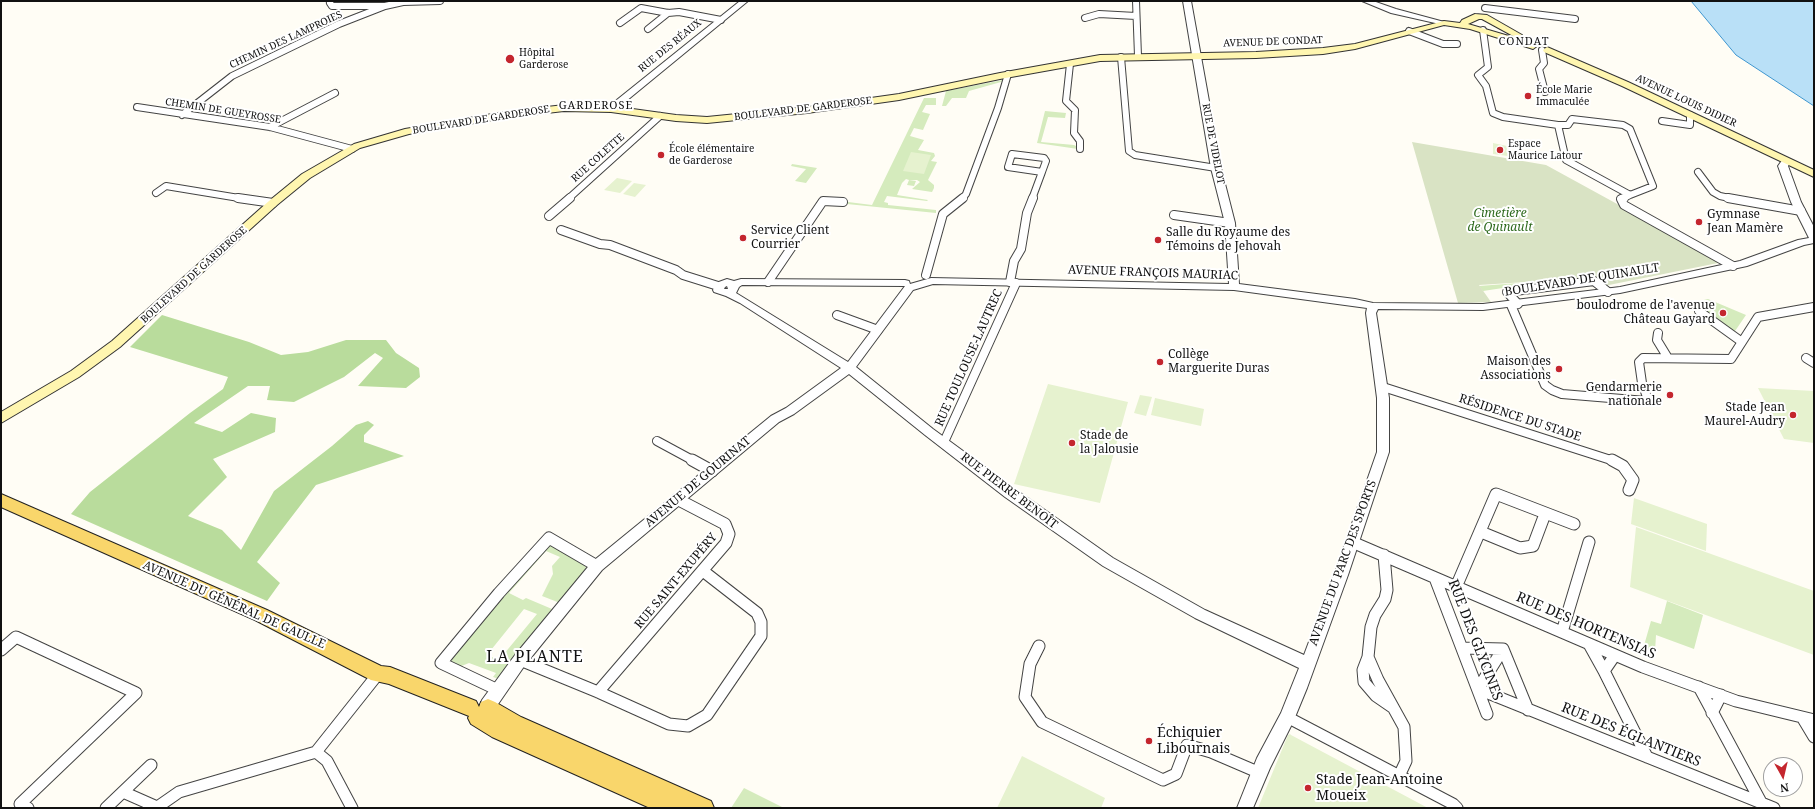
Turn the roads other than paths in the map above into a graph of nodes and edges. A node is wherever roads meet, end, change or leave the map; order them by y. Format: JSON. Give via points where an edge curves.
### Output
{"nodes":[{"id":1,"x":430,"y":1,"type":"edge"},
{"id":2,"x":440,"y":1,"type":"edge"},
{"id":3,"x":646,"y":1,"type":"edge"},
{"id":4,"x":744,"y":1,"type":"edge"},
{"id":5,"x":1136,"y":1,"type":"edge"},
{"id":6,"x":1187,"y":1,"type":"edge"},
{"id":7,"x":1366,"y":1,"type":"edge"},
{"id":8,"x":1482,"y":1,"type":"edge"},
{"id":9,"x":404,"y":2,"type":"edge"},
{"id":10,"x":330,"y":3,"type":"dead end"},
{"id":11,"x":385,"y":6,"type":"junction"},
{"id":12,"x":641,"y":8,"type":"junction"},
{"id":13,"x":1485,"y":9,"type":"junction"},
{"id":14,"x":668,"y":13,"type":"junction"},
{"id":15,"x":1136,"y":16,"type":"junction"},
{"id":16,"x":1478,"y":16,"type":"junction"},
{"id":17,"x":1085,"y":18,"type":"dead end"},
{"id":18,"x":1575,"y":18,"type":"dead end"},
{"id":19,"x":720,"y":20,"type":"junction"},
{"id":20,"x":1494,"y":21,"type":"junction"},
{"id":21,"x":620,"y":23,"type":"dead end"},
{"id":22,"x":1444,"y":23,"type":"junction"},
{"id":23,"x":1463,"y":25,"type":"junction"},
{"id":24,"x":648,"y":29,"type":"dead end"},
{"id":25,"x":1483,"y":30,"type":"junction"},
{"id":26,"x":1409,"y":31,"type":"junction"},
{"id":27,"x":1457,"y":44,"type":"dead end"},
{"id":28,"x":1540,"y":48,"type":"junction"},
{"id":29,"x":1196,"y":55,"type":"junction"},
{"id":30,"x":1138,"y":56,"type":"junction"},
{"id":31,"x":1122,"y":57,"type":"junction"},
{"id":32,"x":1070,"y":64,"type":"junction"},
{"id":33,"x":1008,"y":74,"type":"junction"},
{"id":34,"x":1545,"y":92,"type":"dead end"},
{"id":35,"x":335,"y":93,"type":"dead end"},
{"id":36,"x":137,"y":107,"type":"dead end"},
{"id":37,"x":611,"y":109,"type":"junction"},
{"id":38,"x":182,"y":115,"type":"junction"},
{"id":39,"x":1690,"y":115,"type":"junction"},
{"id":40,"x":660,"y":116,"type":"junction"},
{"id":41,"x":1662,"y":121,"type":"dead end"},
{"id":42,"x":1558,"y":125,"type":"junction"},
{"id":43,"x":270,"y":127,"type":"junction"},
{"id":44,"x":1071,"y":144,"type":"dead end"},
{"id":45,"x":352,"y":149,"type":"junction"},
{"id":46,"x":1786,"y":161,"type":"junction"},
{"id":47,"x":1216,"y":168,"type":"junction"},
{"id":48,"x":1042,"y":172,"type":"junction"},
{"id":49,"x":1698,"y":172,"type":"dead end"},
{"id":50,"x":1814,"y":174,"type":"edge"},
{"id":51,"x":156,"y":193,"type":"dead end"},
{"id":52,"x":1630,"y":195,"type":"junction"},
{"id":53,"x":843,"y":202,"type":"dead end"},
{"id":54,"x":273,"y":203,"type":"junction"},
{"id":55,"x":1801,"y":211,"type":"junction"},
{"id":56,"x":1174,"y":215,"type":"dead end"},
{"id":57,"x":549,"y":216,"type":"dead end"},
{"id":58,"x":1230,"y":223,"type":"junction"},
{"id":59,"x":561,"y":230,"type":"dead end"},
{"id":60,"x":1813,"y":234,"type":"edge"},
{"id":61,"x":1734,"y":266,"type":"junction"},
{"id":62,"x":929,"y":278,"type":"junction"},
{"id":63,"x":768,"y":282,"type":"junction"},
{"id":64,"x":1013,"y":282,"type":"junction"},
{"id":65,"x":907,"y":285,"type":"junction"},
{"id":66,"x":1234,"y":287,"type":"junction"},
{"id":67,"x":1542,"y":287,"type":"junction"},
{"id":68,"x":726,"y":288,"type":"junction"},
{"id":69,"x":1608,"y":292,"type":"junction"},
{"id":70,"x":1554,"y":299,"type":"junction"},
{"id":71,"x":1514,"y":304,"type":"junction"},
{"id":72,"x":1373,"y":306,"type":"junction"},
{"id":73,"x":1814,"y":307,"type":"edge"},
{"id":74,"x":1699,"y":311,"type":"dead end"},
{"id":75,"x":837,"y":315,"type":"dead end"},
{"id":76,"x":878,"y":330,"type":"junction"},
{"id":77,"x":1658,"y":333,"type":"dead end"},
{"id":78,"x":1742,"y":342,"type":"junction"},
{"id":79,"x":1668,"y":358,"type":"junction"},
{"id":80,"x":849,"y":368,"type":"junction"},
{"id":81,"x":1383,"y":387,"type":"junction"},
{"id":82,"x":1,"y":418,"type":"edge"},
{"id":83,"x":657,"y":441,"type":"dead end"},
{"id":84,"x":944,"y":442,"type":"junction"},
{"id":85,"x":712,"y":470,"type":"junction"},
{"id":86,"x":1629,"y":490,"type":"dead end"},
{"id":87,"x":678,"y":499,"type":"junction"},
{"id":88,"x":1,"y":500,"type":"edge"},
{"id":89,"x":1545,"y":514,"type":"junction"},
{"id":90,"x":1574,"y":524,"type":"dead end"},
{"id":91,"x":1481,"y":532,"type":"junction"},
{"id":92,"x":1352,"y":542,"type":"junction"},
{"id":93,"x":1589,"y":542,"type":"dead end"},
{"id":94,"x":1384,"y":556,"type":"junction"},
{"id":95,"x":597,"y":566,"type":"junction"},
{"id":96,"x":703,"y":571,"type":"junction"},
{"id":97,"x":1435,"y":578,"type":"junction"},
{"id":98,"x":1456,"y":587,"type":"junction"},
{"id":99,"x":1562,"y":632,"type":"junction"},
{"id":100,"x":1589,"y":644,"type":"junction"},
{"id":101,"x":1039,"y":646,"type":"dead end"},
{"id":102,"x":1462,"y":648,"type":"junction"},
{"id":103,"x":1,"y":650,"type":"edge"},
{"id":104,"x":1503,"y":650,"type":"junction"},
{"id":105,"x":1615,"y":655,"type":"junction"},
{"id":106,"x":520,"y":660,"type":"junction"},
{"id":107,"x":1307,"y":664,"type":"junction"},
{"id":108,"x":1604,"y":671,"type":"junction"},
{"id":109,"x":378,"y":674,"type":"junction"},
{"id":110,"x":1699,"y":687,"type":"junction"},
{"id":111,"x":1478,"y":689,"type":"junction"},
{"id":112,"x":598,"y":692,"type":"junction"},
{"id":113,"x":1721,"y":695,"type":"junction"},
{"id":114,"x":484,"y":704,"type":"junction"},
{"id":115,"x":1528,"y":710,"type":"junction"},
{"id":116,"x":1712,"y":712,"type":"junction"},
{"id":117,"x":1487,"y":714,"type":"dead end"},
{"id":118,"x":1287,"y":717,"type":"junction"},
{"id":119,"x":1808,"y":719,"type":"edge"},
{"id":120,"x":1814,"y":736,"type":"edge"},
{"id":121,"x":316,"y":752,"type":"junction"},
{"id":122,"x":1647,"y":758,"type":"junction"},
{"id":123,"x":151,"y":765,"type":"dead end"},
{"id":124,"x":1260,"y":772,"type":"junction"},
{"id":125,"x":1399,"y":776,"type":"junction"},
{"id":126,"x":123,"y":792,"type":"junction"},
{"id":127,"x":678,"y":804,"type":"edge"},
{"id":128,"x":1768,"y":806,"type":"edge"},
{"id":129,"x":28,"y":808,"type":"edge"},
{"id":130,"x":106,"y":808,"type":"edge"},
{"id":131,"x":157,"y":808,"type":"edge"},
{"id":132,"x":352,"y":808,"type":"edge"},
{"id":133,"x":704,"y":808,"type":"edge"},
{"id":134,"x":1245,"y":808,"type":"edge"},
{"id":135,"x":1457,"y":808,"type":"edge"}],
"edges":[{"from":1,"to":2,"type":"street","name":"CHEMIN DES LAMPROIES"},
{"from":1,"to":9,"type":"street","name":"CHEMIN DES LAMPROIES"},
{"from":3,"to":12,"type":"street","via":[[639,7]]},
{"from":4,"to":19,"type":"street","name":"RUE DES RÉAUX"},
{"from":5,"to":15,"type":"street"},
{"from":6,"to":29,"type":"street","name":"RUE DE VIDELOT"},
{"from":7,"to":22,"type":"street","via":[[1394,11]]},
{"from":8,"to":13,"type":"street"},
{"from":9,"to":11,"type":"street","name":"CHEMIN DES LAMPROIES"},
{"from":10,"to":11,"type":"street","name":"CHEMIN DES LAMPROIES","via":[[332,6]]},
{"from":11,"to":38,"type":"street","name":"CHEMIN DES LAMPROIES","via":[[339,24],[232,76]]},
{"from":12,"to":14,"type":"street"},
{"from":12,"to":21,"type":"street"},
{"from":13,"to":16,"type":"street"},
{"from":13,"to":18,"type":"street"},
{"from":13,"to":20,"type":"street"},
{"from":14,"to":19,"type":"street","via":[[679,12]]},
{"from":14,"to":24,"type":"street"},
{"from":15,"to":17,"type":"street","via":[[1099,14]]},
{"from":15,"to":30,"type":"street"},
{"from":16,"to":20,"type":"main road"},
{"from":16,"to":23,"type":"main road"},
{"from":19,"to":37,"type":"street","name":"RUE DES RÉAUX"},
{"from":20,"to":28,"type":"main road"},
{"from":22,"to":23,"type":"main road","name":"AVENUE LOUIS DIDIER"},
{"from":22,"to":26,"type":"main road","name":"AVENUE DE CONDAT"},
{"from":23,"to":25,"type":"main road","name":"AVENUE LOUIS DIDIER"},
{"from":25,"to":28,"type":"main road","name":"AVENUE LOUIS DIDIER"},
{"from":25,"to":42,"type":"street","via":[[1488,67],[1478,75],[1486,86],[1492,114]]},
{"from":26,"to":27,"type":"street","via":[[1443,44]]},
{"from":26,"to":29,"type":"main road","name":"AVENUE DE CONDAT","via":[[1355,46],[1323,51]]},
{"from":28,"to":34,"type":"street","via":[[1544,63],[1539,69]]},
{"from":28,"to":39,"type":"main road","name":"AVENUE LOUIS DIDIER"},
{"from":29,"to":30,"type":"main road","name":"BOULEVARD DE GARDEROSE"},
{"from":29,"to":47,"type":"street","name":"RUE DE VIDELOT"},
{"from":30,"to":31,"type":"main road","name":"BOULEVARD DE GARDEROSE"},
{"from":31,"to":32,"type":"main road","name":"BOULEVARD DE GARDEROSE"},
{"from":31,"to":47,"type":"street","via":[[1130,151],[1135,155]]},
{"from":32,"to":33,"type":"main road","name":"BOULEVARD DE GARDEROSE"},
{"from":32,"to":44,"type":"street","via":[[1066,101],[1075,110],[1074,133],[1080,141],[1080,147]]},
{"from":33,"to":40,"type":"main road","name":"BOULEVARD DE GARDEROSE","via":[[899,97],[821,108],[707,120]]},
{"from":33,"to":62,"type":"street","via":[[966,194],[943,214]]},
{"from":35,"to":43,"type":"street"},
{"from":36,"to":38,"type":"street","name":"CHEMIN DE GUEYROSSE"},
{"from":37,"to":40,"type":"main road","name":"BOULEVARD DE GARDEROSE"},
{"from":37,"to":45,"type":"main road","name":"BOULEVARD DE GARDEROSE","via":[[561,108],[461,121],[394,134]]},
{"from":38,"to":43,"type":"street","name":"CHEMIN DE GUEYROSSE"},
{"from":39,"to":41,"type":"street","via":[[1690,125]]},
{"from":39,"to":46,"type":"main road","name":"AVENUE LOUIS DIDIER"},
{"from":40,"to":57,"type":"street","name":"RUE COLETTE"},
{"from":42,"to":52,"type":"street","via":[[1566,160]]},
{"from":42,"to":52,"type":"street","via":[[1568,124],[1572,118],[1623,125],[1630,129],[1653,186]]},
{"from":43,"to":45,"type":"street","name":"CHEMIN DE GUEYROSSE"},
{"from":45,"to":54,"type":"main road","name":"BOULEVARD DE GARDEROSE","via":[[306,176]]},
{"from":46,"to":50,"type":"main road","name":"AVENUE LOUIS DIDIER"},
{"from":46,"to":55,"type":"street","via":[[1783,166]]},
{"from":47,"to":58,"type":"street","name":"RUE DE VIDELOT"},
{"from":48,"to":48,"type":"street","via":[[1046,161],[1044,158],[1012,154],[1008,167]]},
{"from":48,"to":64,"type":"street","name":"RUE TOULOUSE-LAUTREC","via":[[1027,213],[1021,249],[1014,261]]},
{"from":49,"to":55,"type":"street","via":[[1713,192],[1720,196]]},
{"from":51,"to":54,"type":"street","via":[[166,186]]},
{"from":52,"to":61,"type":"street","via":[[1621,199],[1624,205]]},
{"from":53,"to":63,"type":"street","via":[[822,201]]},
{"from":54,"to":82,"type":"main road","name":"BOULEVARD DE GARDEROSE","via":[[116,344],[81,371]]},
{"from":55,"to":60,"type":"street"},
{"from":56,"to":58,"type":"street"},
{"from":58,"to":66,"type":"street","name":"RUE DE VIDELOT"},
{"from":59,"to":68,"type":"street","name":"AVENUE FRANÇOIS MAURIAC","via":[[610,245],[698,280]]},
{"from":60,"to":61,"type":"street","name":"BOULEVARD DE QUINAULT","via":[[1802,242]]},
{"from":61,"to":69,"type":"street","name":"BOULEVARD DE QUINAULT"},
{"from":62,"to":64,"type":"street","name":"AVENUE FRANÇOIS MAURIAC"},
{"from":62,"to":65,"type":"street","name":"AVENUE FRANÇOIS MAURIAC","via":[[927,283]]},
{"from":63,"to":65,"type":"street","name":"AVENUE FRANÇOIS MAURIAC"},
{"from":63,"to":68,"type":"street","name":"AVENUE FRANÇOIS MAURIAC","via":[[741,282]]},
{"from":64,"to":66,"type":"street","name":"AVENUE FRANÇOIS MAURIAC"},
{"from":64,"to":84,"type":"street","name":"RUE TOULOUSE-LAUTREC"},
{"from":65,"to":76,"type":"street","name":"AVENUE DE GOURINAT"},
{"from":66,"to":72,"type":"street","name":"AVENUE FRANÇOIS MAURIAC"},
{"from":67,"to":69,"type":"street","via":[[1594,281]]},
{"from":67,"to":70,"type":"street"},
{"from":67,"to":71,"type":"street","via":[[1506,292]]},
{"from":68,"to":80,"type":"street","name":"RUE PIERRE BENOÎT"},
{"from":69,"to":70,"type":"street","name":"BOULEVARD DE QUINAULT"},
{"from":70,"to":71,"type":"street","name":"BOULEVARD DE QUINAULT"},
{"from":71,"to":72,"type":"street","name":"BOULEVARD DE QUINAULT","via":[[1467,307]]},
{"from":71,"to":79,"type":"street","via":[[1545,385],[1562,394],[1646,401],[1648,397],[1642,383],[1639,362],[1643,358]]},
{"from":72,"to":81,"type":"street","name":"AVENUE DU PARC DES SPORTS","via":[[1371,314]]},
{"from":73,"to":78,"type":"street","via":[[1758,317]]},
{"from":74,"to":78,"type":"street"},
{"from":75,"to":76,"type":"street"},
{"from":76,"to":80,"type":"street","name":"AVENUE DE GOURINAT"},
{"from":77,"to":79,"type":"street","via":[[1657,340]]},
{"from":78,"to":79,"type":"street","via":[[1731,359]]},
{"from":80,"to":84,"type":"street","name":"RUE PIERRE BENOÎT"},
{"from":80,"to":85,"type":"street","name":"AVENUE DE GOURINAT","via":[[775,419]]},
{"from":81,"to":86,"type":"street","name":"RÉSIDENCE DU STADE","via":[[1608,458],[1624,466],[1633,480]]},
{"from":81,"to":92,"type":"street","name":"AVENUE DU PARC DES SPORTS","via":[[1383,452]]},
{"from":83,"to":85,"type":"street"},
{"from":84,"to":107,"type":"street","name":"RUE PIERRE BENOÎT","via":[[1037,513],[1108,562],[1200,614]]},
{"from":85,"to":87,"type":"street","name":"AVENUE DE GOURINAT"},
{"from":87,"to":95,"type":"street","name":"AVENUE DE GOURINAT"},
{"from":87,"to":96,"type":"street","name":"RUE SAINT-EXUPÉRY","via":[[725,524],[729,534],[726,543]]},
{"from":88,"to":109,"type":"main road","name":"AVENUE DU GÉNÉRAL DE GAULLE","via":[[261,615],[351,658]]},
{"from":89,"to":90,"type":"street"},
{"from":89,"to":91,"type":"street","via":[[1533,546],[1520,548]]},
{"from":89,"to":91,"type":"street","via":[[1496,494]]},
{"from":91,"to":98,"type":"street"},
{"from":92,"to":94,"type":"street","name":"RUE DES HORTENSIAS"},
{"from":92,"to":107,"type":"street","name":"AVENUE DU PARC DES SPORTS"},
{"from":93,"to":99,"type":"street"},
{"from":94,"to":97,"type":"street","name":"RUE DES HORTENSIAS"},
{"from":94,"to":125,"type":"street","via":[[1387,590],[1371,627],[1368,657],[1363,670],[1364,682],[1376,696],[1395,709],[1404,727],[1406,761]]},
{"from":95,"to":106,"type":"street","name":"AVENUE DE GOURINAT"},
{"from":95,"to":114,"type":"street","via":[[549,538],[441,663]]},
{"from":96,"to":112,"type":"street","name":"RUE SAINT-EXUPÉRY"},
{"from":96,"to":112,"type":"street","via":[[757,613],[761,622],[761,636],[708,715],[688,726],[669,724]]},
{"from":97,"to":98,"type":"street","name":"RUE DES HORTENSIAS"},
{"from":97,"to":102,"type":"street","name":"RUE DES GLYCINES"},
{"from":98,"to":99,"type":"street","name":"RUE DES HORTENSIAS"},
{"from":99,"to":100,"type":"street","name":"RUE DES HORTENSIAS"},
{"from":100,"to":105,"type":"street","name":"RUE DES HORTENSIAS"},
{"from":100,"to":108,"type":"street"},
{"from":101,"to":124,"type":"street","via":[[1030,664],[1025,697],[1042,722],[1163,780],[1176,774],[1186,745]]},
{"from":102,"to":104,"type":"street"},
{"from":102,"to":111,"type":"street","name":"RUE DES GLYCINES"},
{"from":103,"to":129,"type":"street","via":[[16,638],[136,692],[20,804]]},
{"from":104,"to":111,"type":"street"},
{"from":104,"to":115,"type":"street"},
{"from":105,"to":108,"type":"street"},
{"from":105,"to":110,"type":"street","name":"RUE DES HORTENSIAS"},
{"from":106,"to":112,"type":"street"},
{"from":106,"to":114,"type":"street","name":"AVENUE DE GOURINAT"},
{"from":107,"to":118,"type":"street","name":"AVENUE DU PARC DES SPORTS"},
{"from":108,"to":122,"type":"street"},
{"from":109,"to":114,"type":"main road","name":"AVENUE DU GÉNÉRAL DE GAULLE","via":[[390,676],[448,700]]},
{"from":109,"to":121,"type":"street"},
{"from":110,"to":113,"type":"street","name":"RUE DES HORTENSIAS"},
{"from":110,"to":116,"type":"street"},
{"from":111,"to":115,"type":"street","name":"RUE DES ÉGLANTIERS"},
{"from":111,"to":117,"type":"street","name":"RUE DES GLYCINES"},
{"from":113,"to":116,"type":"street"},
{"from":113,"to":119,"type":"street","name":"RUE DES HORTENSIAS"},
{"from":114,"to":127,"type":"main road","name":"AVENUE DU GÉNÉRAL DE GAULLE","via":[[514,723]]},
{"from":115,"to":122,"type":"street","name":"RUE DES ÉGLANTIERS"},
{"from":116,"to":128,"type":"street"},
{"from":118,"to":124,"type":"street","name":"AVENUE DU PARC DES SPORTS"},
{"from":118,"to":125,"type":"street"},
{"from":119,"to":120,"type":"street"},
{"from":121,"to":131,"type":"street","via":[[179,792]]},
{"from":121,"to":132,"type":"street","via":[[327,761]]},
{"from":122,"to":128,"type":"street","name":"RUE DES ÉGLANTIERS"},
{"from":123,"to":126,"type":"street"},
{"from":124,"to":134,"type":"street","name":"AVENUE DU PARC DES SPORTS"},
{"from":125,"to":135,"type":"street"},
{"from":126,"to":130,"type":"street"},
{"from":126,"to":131,"type":"street"},
{"from":127,"to":133,"type":"main road","name":"AVENUE DU GÉNÉRAL DE GAULLE"}]}
